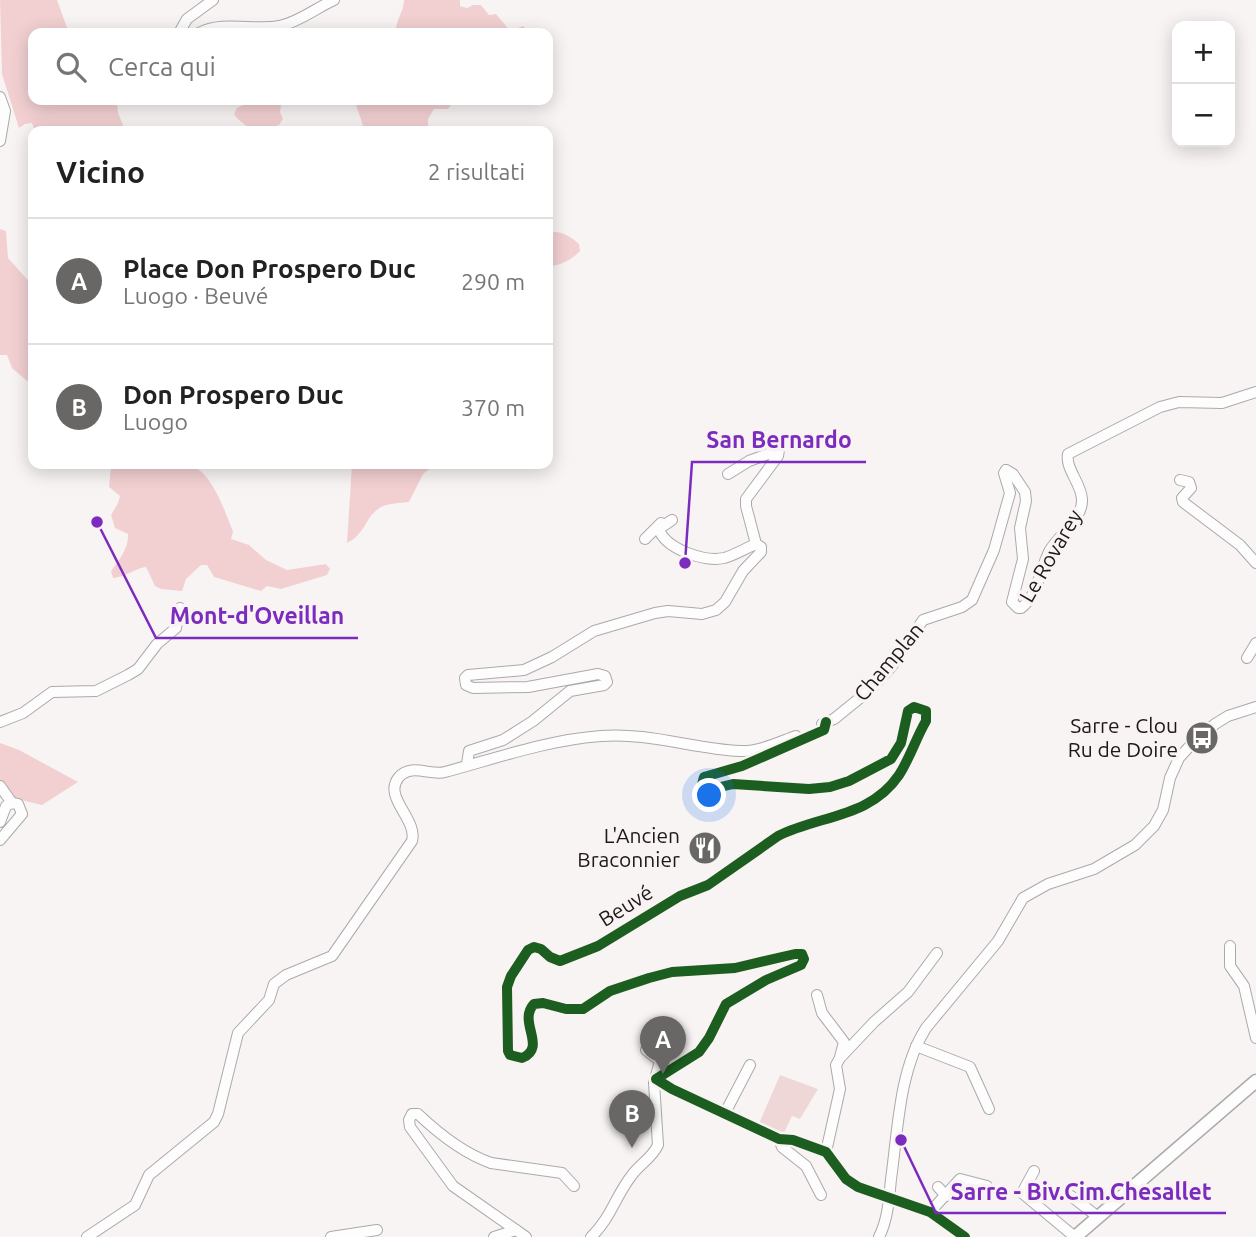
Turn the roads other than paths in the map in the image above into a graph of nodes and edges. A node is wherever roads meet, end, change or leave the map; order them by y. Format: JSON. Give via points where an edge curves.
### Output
{"nodes":[{"id":1,"x":212,"y":0,"type":"edge"},
{"id":2,"x":334,"y":0,"type":"edge"},
{"id":3,"x":182,"y":28,"type":"edge"},
{"id":4,"x":214,"y":28,"type":"edge"},
{"id":5,"x":250,"y":28,"type":"edge"},
{"id":6,"x":250,"y":28,"type":"edge"},
{"id":7,"x":0,"y":100,"type":"edge"},
{"id":8,"x":0,"y":141,"type":"edge"},
{"id":9,"x":1256,"y":392,"type":"edge"},
{"id":10,"x":728,"y":474,"type":"dead end"},
{"id":11,"x":1180,"y":480,"type":"dead end"},
{"id":12,"x":645,"y":539,"type":"dead end"},
{"id":13,"x":756,"y":544,"type":"junction"},
{"id":14,"x":1256,"y":563,"type":"edge"},
{"id":15,"x":982,"y":579,"type":"joint"},
{"id":16,"x":180,"y":608,"type":"dead end"},
{"id":17,"x":1256,"y":643,"type":"edge"},
{"id":18,"x":1247,"y":658,"type":"dead end"},
{"id":19,"x":1256,"y":707,"type":"edge"},
{"id":20,"x":0,"y":722,"type":"edge"},
{"id":21,"x":826,"y":722,"type":"junction"},
{"id":22,"x":467,"y":764,"type":"junction"},
{"id":23,"x":0,"y":786,"type":"edge"},
{"id":24,"x":12,"y":803,"type":"junction"},
{"id":25,"x":0,"y":822,"type":"edge"},
{"id":26,"x":0,"y":839,"type":"edge"},
{"id":27,"x":1230,"y":946,"type":"dead end"},
{"id":28,"x":937,"y":953,"type":"dead end"},
{"id":29,"x":817,"y":995,"type":"dead end"},
{"id":30,"x":1256,"y":1038,"type":"edge"},
{"id":31,"x":916,"y":1046,"type":"junction"},
{"id":32,"x":646,"y":1050,"type":"dead end"},
{"id":33,"x":840,"y":1058,"type":"junction"},
{"id":34,"x":750,"y":1065,"type":"dead end"},
{"id":35,"x":656,"y":1079,"type":"junction"},
{"id":36,"x":1256,"y":1081,"type":"edge"},
{"id":37,"x":989,"y":1109,"type":"dead end"},
{"id":38,"x":724,"y":1113,"type":"junction"},
{"id":39,"x":779,"y":1139,"type":"junction"},
{"id":40,"x":826,"y":1152,"type":"junction"},
{"id":41,"x":1034,"y":1171,"type":"dead end"},
{"id":42,"x":574,"y":1186,"type":"dead end"},
{"id":43,"x":938,"y":1186,"type":"dead end"},
{"id":44,"x":987,"y":1186,"type":"dead end"},
{"id":45,"x":821,"y":1195,"type":"dead end"},
{"id":46,"x":946,"y":1196,"type":"junction"},
{"id":47,"x":1071,"y":1196,"type":"dead end"},
{"id":48,"x":889,"y":1197,"type":"junction"},
{"id":49,"x":930,"y":1212,"type":"junction"},
{"id":50,"x":1098,"y":1217,"type":"junction"},
{"id":51,"x":377,"y":1230,"type":"dead end"},
{"id":52,"x":516,"y":1230,"type":"junction"},
{"id":53,"x":88,"y":1237,"type":"edge"},
{"id":54,"x":331,"y":1237,"type":"edge"},
{"id":55,"x":494,"y":1237,"type":"edge"},
{"id":56,"x":526,"y":1237,"type":"edge"},
{"id":57,"x":591,"y":1237,"type":"edge"},
{"id":58,"x":879,"y":1237,"type":"edge"},
{"id":59,"x":965,"y":1237,"type":"edge"},
{"id":60,"x":1075,"y":1237,"type":"edge"}],
"edges":[{"from":1,"to":3,"type":"street"},
{"from":2,"to":6,"type":"street","via":[[282,25]]},
{"from":4,"to":5,"type":"street"},
{"from":7,"to":8,"type":"street","via":[[5,111]]},
{"from":9,"to":15,"type":"street","name":"Le Rovarey","via":[[1222,403],[1169,405],[1073,450],[1067,457],[1083,502],[1050,550],[1024,607],[1018,608],[1013,602],[1023,559],[1020,528],[1026,501],[1009,470],[1004,473],[1010,493]]},
{"from":10,"to":13,"type":"street","via":[[779,450],[746,499]]},
{"from":11,"to":14,"type":"street","via":[[1189,482],[1191,488],[1183,502],[1240,545]]},
{"from":12,"to":13,"type":"street","via":[[658,524],[672,520],[660,532],[676,550],[724,558]]},
{"from":13,"to":22,"type":"street","via":[[761,552],[716,610],[655,613],[594,631],[524,670],[468,675],[466,685],[473,688],[528,687],[598,674],[607,682],[561,696],[503,740],[469,751]]},
{"from":15,"to":21,"type":"street","name":"Champlan","via":[[972,600],[962,607],[923,620],[871,689]]},
{"from":16,"to":20,"type":"street","via":[[176,628],[138,669],[96,691],[52,692],[23,713]]},
{"from":17,"to":18,"type":"street"},
{"from":19,"to":31,"type":"street","via":[[1215,724],[1179,758],[1163,810],[1135,845],[1094,869],[1048,884],[1023,898],[998,941]]},
{"from":21,"to":22,"type":"street","via":[[766,747],[741,751],[602,736]]},
{"from":21,"to":35,"type":"street","name":"Beuvé","via":[[824,730],[742,766],[711,774],[702,784],[708,790],[733,784],[831,787],[891,759],[901,743],[908,711],[914,707],[926,711],[926,721],[898,778],[869,805],[791,829],[708,884],[576,956],[560,961],[534,947],[509,981],[507,1047],[510,1055],[522,1058],[533,1050],[527,1019],[534,1004],[583,1009],[618,987],[672,972],[735,968],[794,954],[804,956],[801,965],[766,979],[726,1004],[699,1052]]},
{"from":22,"to":53,"type":"street","via":[[442,773],[412,769],[400,776],[395,786],[397,799],[411,823],[412,841],[332,956],[274,984],[270,1000],[238,1033],[214,1122],[149,1175],[135,1205]]},
{"from":23,"to":24,"type":"street"},
{"from":24,"to":25,"type":"street"},
{"from":24,"to":26,"type":"street","via":[[18,804],[22,814]]},
{"from":27,"to":30,"type":"street","via":[[1230,966],[1244,986]]},
{"from":28,"to":33,"type":"street","via":[[908,992]]},
{"from":29,"to":33,"type":"street","via":[[822,1013],[844,1042]]},
{"from":31,"to":37,"type":"street","via":[[970,1067]]},
{"from":31,"to":48,"type":"street","via":[[904,1093]]},
{"from":32,"to":35,"type":"street","via":[[660,1061]]},
{"from":33,"to":40,"type":"street","via":[[836,1065],[840,1089]]},
{"from":34,"to":38,"type":"street"},
{"from":35,"to":38,"type":"street"},
{"from":35,"to":57,"type":"street","via":[[658,1145],[631,1175],[611,1214]]},
{"from":36,"to":50,"type":"main road"},
{"from":38,"to":39,"type":"street"},
{"from":39,"to":40,"type":"street"},
{"from":39,"to":45,"type":"street","via":[[782,1147],[806,1166]]},
{"from":40,"to":48,"type":"street","via":[[846,1180]]},
{"from":41,"to":60,"type":"street","via":[[1022,1193]]},
{"from":42,"to":52,"type":"street","via":[[562,1173],[480,1159],[412,1114],[410,1127],[443,1175]]},
{"from":43,"to":46,"type":"street"},
{"from":44,"to":46,"type":"street","via":[[960,1179]]},
{"from":46,"to":49,"type":"street"},
{"from":47,"to":50,"type":"street"},
{"from":48,"to":49,"type":"street"},
{"from":48,"to":58,"type":"street"},
{"from":49,"to":59,"type":"street"},
{"from":50,"to":60,"type":"main road"},
{"from":51,"to":54,"type":"street"},
{"from":52,"to":55,"type":"street"},
{"from":52,"to":56,"type":"street"}]}
